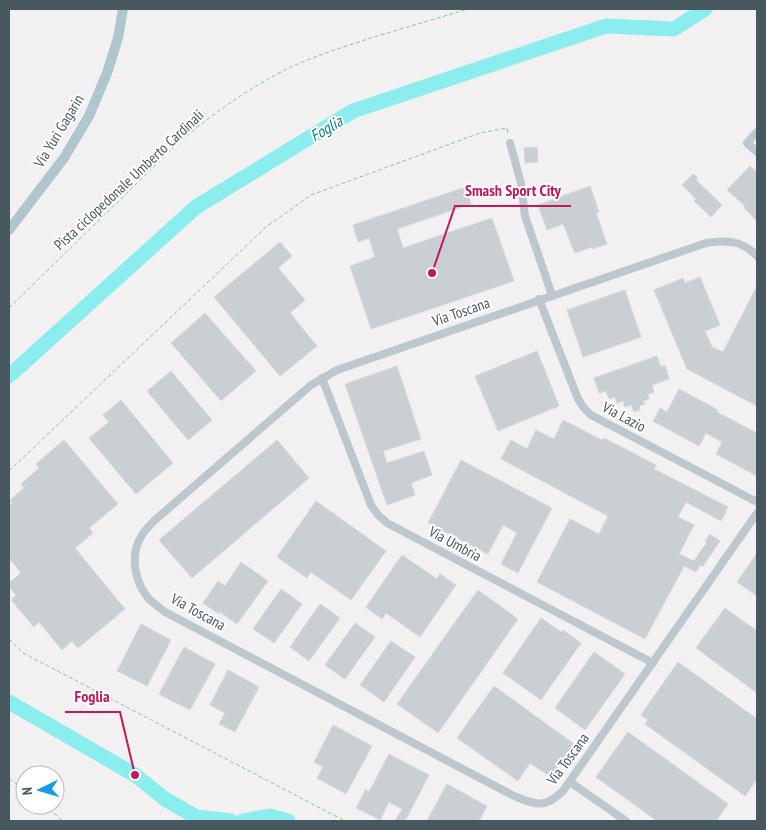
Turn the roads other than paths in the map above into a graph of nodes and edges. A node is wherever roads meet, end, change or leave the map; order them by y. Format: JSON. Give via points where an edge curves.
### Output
{"nodes":[{"id":1,"x":123,"y":9,"type":"edge"},
{"id":2,"x":757,"y":132,"type":"edge"},
{"id":3,"x":510,"y":143,"type":"road end"},
{"id":4,"x":757,"y":152,"type":"edge"},
{"id":5,"x":9,"y":230,"type":"edge"},
{"id":6,"x":757,"y":256,"type":"edge"},
{"id":7,"x":552,"y":295,"type":"junction"},
{"id":8,"x":539,"y":299,"type":"junction"},
{"id":9,"x":322,"y":378,"type":"junction"},
{"id":10,"x":757,"y":502,"type":"edge"},
{"id":11,"x":757,"y":513,"type":"edge"},
{"id":12,"x":653,"y":663,"type":"junction"},
{"id":13,"x":570,"y":782,"type":"junction"},
{"id":14,"x":626,"y":821,"type":"edge"}],
"edges":[{"from":1,"to":5,"type":"main road","name":"Via Yuri Gagarin","via":[[107,73],[89,116],[64,158]]},
{"from":2,"to":4,"type":"street","via":[[747,143]]},
{"from":3,"to":7,"type":"street","via":[[521,183],[525,216]]},
{"from":6,"to":7,"type":"street","name":"Via Toscana","via":[[739,243],[723,240],[706,243]]},
{"from":7,"to":8,"type":"street","name":"Via Toscana"},
{"from":8,"to":9,"type":"street","name":"Via Toscana"},
{"from":8,"to":10,"type":"street","name":"Via Lazio","via":[[578,398],[591,415]]},
{"from":9,"to":12,"type":"street","name":"Via Umbria","via":[[371,505],[387,523]]},
{"from":9,"to":13,"type":"street","name":"Via Toscana","via":[[155,520],[141,536],[136,551],[135,567],[140,584],[150,600],[165,612],[514,796],[544,804],[554,800]]},
{"from":11,"to":12,"type":"street","name":"Via Toscana"},
{"from":12,"to":13,"type":"street","name":"Via Toscana"},
{"from":13,"to":14,"type":"street"}]}
